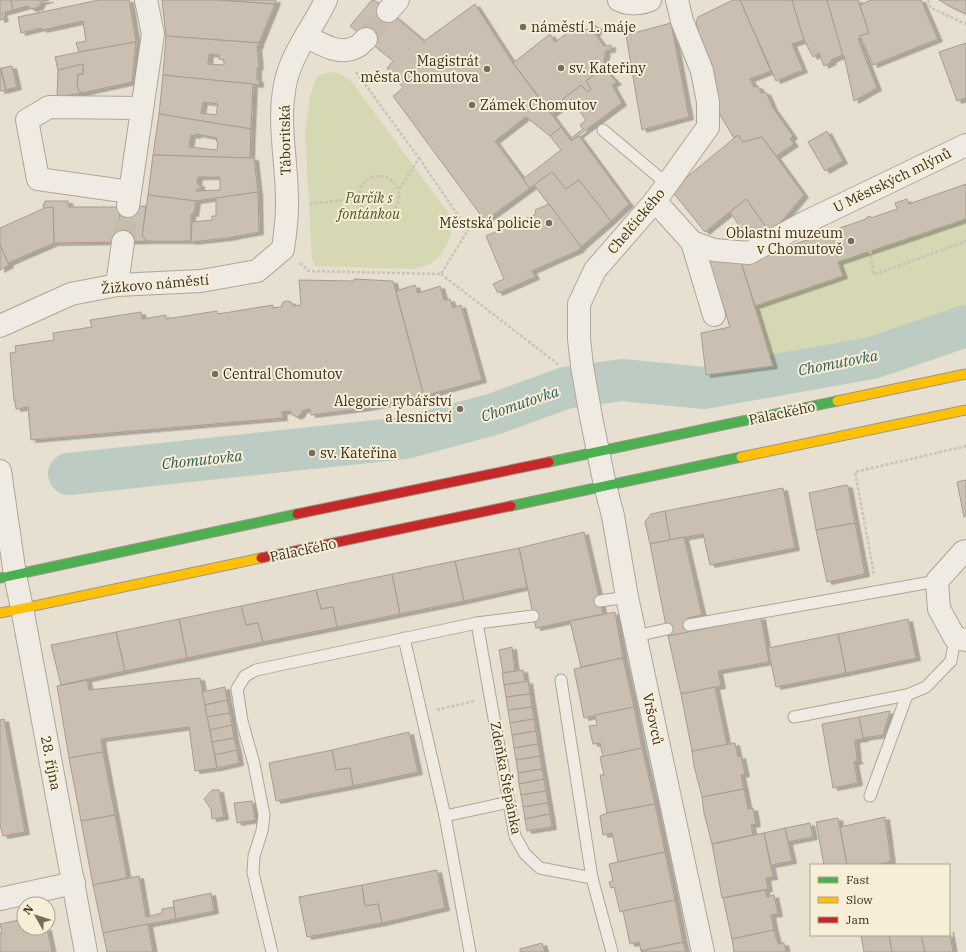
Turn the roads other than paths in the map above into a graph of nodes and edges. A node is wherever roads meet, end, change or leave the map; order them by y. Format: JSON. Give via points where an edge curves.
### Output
{"nodes":[{"id":1,"x":146,"y":0,"type":"edge"},
{"id":2,"x":326,"y":0,"type":"edge"},
{"id":3,"x":619,"y":0,"type":"edge"},
{"id":4,"x":650,"y":0,"type":"edge"},
{"id":5,"x":677,"y":0,"type":"edge"},
{"id":6,"x":306,"y":36,"type":"junction"},
{"id":7,"x":366,"y":39,"type":"tunnel mouth"},
{"id":8,"x":142,"y":108,"type":"junction"},
{"id":9,"x":603,"y":130,"type":"dead end"},
{"id":10,"x":966,"y":145,"type":"edge"},
{"id":11,"x":661,"y":193,"type":"junction"},
{"id":12,"x":123,"y":242,"type":"tunnel mouth"},
{"id":13,"x":692,"y":242,"type":"junction"},
{"id":14,"x":283,"y":249,"type":"joint"},
{"id":15,"x":117,"y":285,"type":"junction"},
{"id":16,"x":714,"y":315,"type":"dead end"},
{"id":17,"x":0,"y":326,"type":"edge"},
{"id":18,"x":966,"y":374,"type":"edge"},
{"id":19,"x":966,"y":410,"type":"edge"},
{"id":20,"x":598,"y":452,"type":"junction"},
{"id":21,"x":0,"y":471,"type":"edge"},
{"id":22,"x":605,"y":485,"type":"junction"},
{"id":23,"x":966,"y":551,"type":"edge"},
{"id":24,"x":7,"y":577,"type":"edge"},
{"id":25,"x":937,"y":581,"type":"junction"},
{"id":26,"x":627,"y":597,"type":"junction"},
{"id":27,"x":600,"y":601,"type":"dead end"},
{"id":28,"x":22,"y":608,"type":"junction"},
{"id":29,"x":0,"y":613,"type":"edge"},
{"id":30,"x":533,"y":616,"type":"dead end"},
{"id":31,"x":477,"y":623,"type":"junction"},
{"id":32,"x":690,"y":625,"type":"dead end"},
{"id":33,"x":666,"y":629,"type":"dead end"},
{"id":34,"x":636,"y":636,"type":"junction"},
{"id":35,"x":404,"y":638,"type":"junction"},
{"id":36,"x":961,"y":639,"type":"edge"},
{"id":37,"x":561,"y":680,"type":"dead end"},
{"id":38,"x":907,"y":695,"type":"junction"},
{"id":39,"x":794,"y":717,"type":"dead end"},
{"id":40,"x":870,"y":796,"type":"dead end"},
{"id":41,"x":509,"y":802,"type":"junction"},
{"id":42,"x":445,"y":816,"type":"junction"},
{"id":43,"x":592,"y":878,"type":"junction"},
{"id":44,"x":74,"y":883,"type":"junction"},
{"id":45,"x":0,"y":899,"type":"edge"},
{"id":46,"x":86,"y":952,"type":"edge"},
{"id":47,"x":272,"y":952,"type":"edge"},
{"id":48,"x":470,"y":952,"type":"edge"},
{"id":49,"x":612,"y":952,"type":"edge"},
{"id":50,"x":703,"y":952,"type":"edge"}],
"edges":[{"from":1,"to":8,"type":"street","via":[[153,34]]},
{"from":2,"to":6,"type":"street","name":"Táboritská"},
{"from":3,"to":4,"type":"street","via":[[625,3],[643,3]]},
{"from":5,"to":11,"type":"street","name":"Chelčického","via":[[682,21],[702,71],[708,102],[708,127]]},
{"from":6,"to":7,"type":"street","via":[[327,47],[340,50],[357,47]]},
{"from":6,"to":14,"type":"street","name":"Táboritská","via":[[297,50],[285,84],[281,118],[287,206]]},
{"from":8,"to":8,"type":"street","via":[[49,107],[27,120],[38,179],[129,199]]},
{"from":9,"to":11,"type":"lane"},
{"from":10,"to":13,"type":"street","name":"U Městských mlýnů","via":[[804,223],[749,253],[714,250]]},
{"from":11,"to":13,"type":"street","name":"U Městských mlýnů"},
{"from":11,"to":20,"type":"street","name":"Chelčického","via":[[595,270],[579,304],[579,339],[573,368],[591,417]]},
{"from":12,"to":15,"type":"street"},
{"from":13,"to":16,"type":"street"},
{"from":14,"to":15,"type":"street","name":"Žižkovo náměstí","via":[[257,271],[201,281]]},
{"from":15,"to":17,"type":"street","name":"Žižkovo náměstí","via":[[71,294]]},
{"from":18,"to":20,"type":"main road","name":"Palackého"},
{"from":19,"to":22,"type":"main road","name":"Palackého"},
{"from":20,"to":22,"type":"street"},
{"from":20,"to":24,"type":"main road","name":"Palackého"},
{"from":21,"to":24,"type":"street","name":"28. října"},
{"from":22,"to":26,"type":"street","name":"Vršovců"},
{"from":22,"to":28,"type":"main road","name":"Palackého"},
{"from":23,"to":25,"type":"street"},
{"from":24,"to":28,"type":"street","name":"28. října"},
{"from":25,"to":32,"type":"lane"},
{"from":25,"to":36,"type":"street","via":[[939,609]]},
{"from":26,"to":27,"type":"lane"},
{"from":26,"to":34,"type":"street","name":"Vršovců"},
{"from":28,"to":29,"type":"main road","name":"Palackého"},
{"from":28,"to":44,"type":"street","name":"28. října"},
{"from":30,"to":31,"type":"lane"},
{"from":31,"to":35,"type":"lane"},
{"from":31,"to":41,"type":"lane","name":"Zdeňka Štěpánka"},
{"from":33,"to":34,"type":"lane"},
{"from":34,"to":50,"type":"street","name":"Vršovců"},
{"from":35,"to":42,"type":"lane"},
{"from":35,"to":47,"type":"lane","via":[[256,670],[245,676],[236,689],[264,815],[254,856],[254,873]]},
{"from":36,"to":38,"type":"lane","via":[[951,661],[926,687]]},
{"from":37,"to":43,"type":"lane"},
{"from":38,"to":39,"type":"lane"},
{"from":38,"to":40,"type":"lane"},
{"from":41,"to":42,"type":"lane"},
{"from":41,"to":43,"type":"lane","name":"Zdeňka Štěpánka","via":[[515,836],[525,854],[540,868]]},
{"from":42,"to":48,"type":"lane"},
{"from":43,"to":49,"type":"lane"},
{"from":44,"to":45,"type":"street"},
{"from":44,"to":46,"type":"street","name":"28. října"}]}
